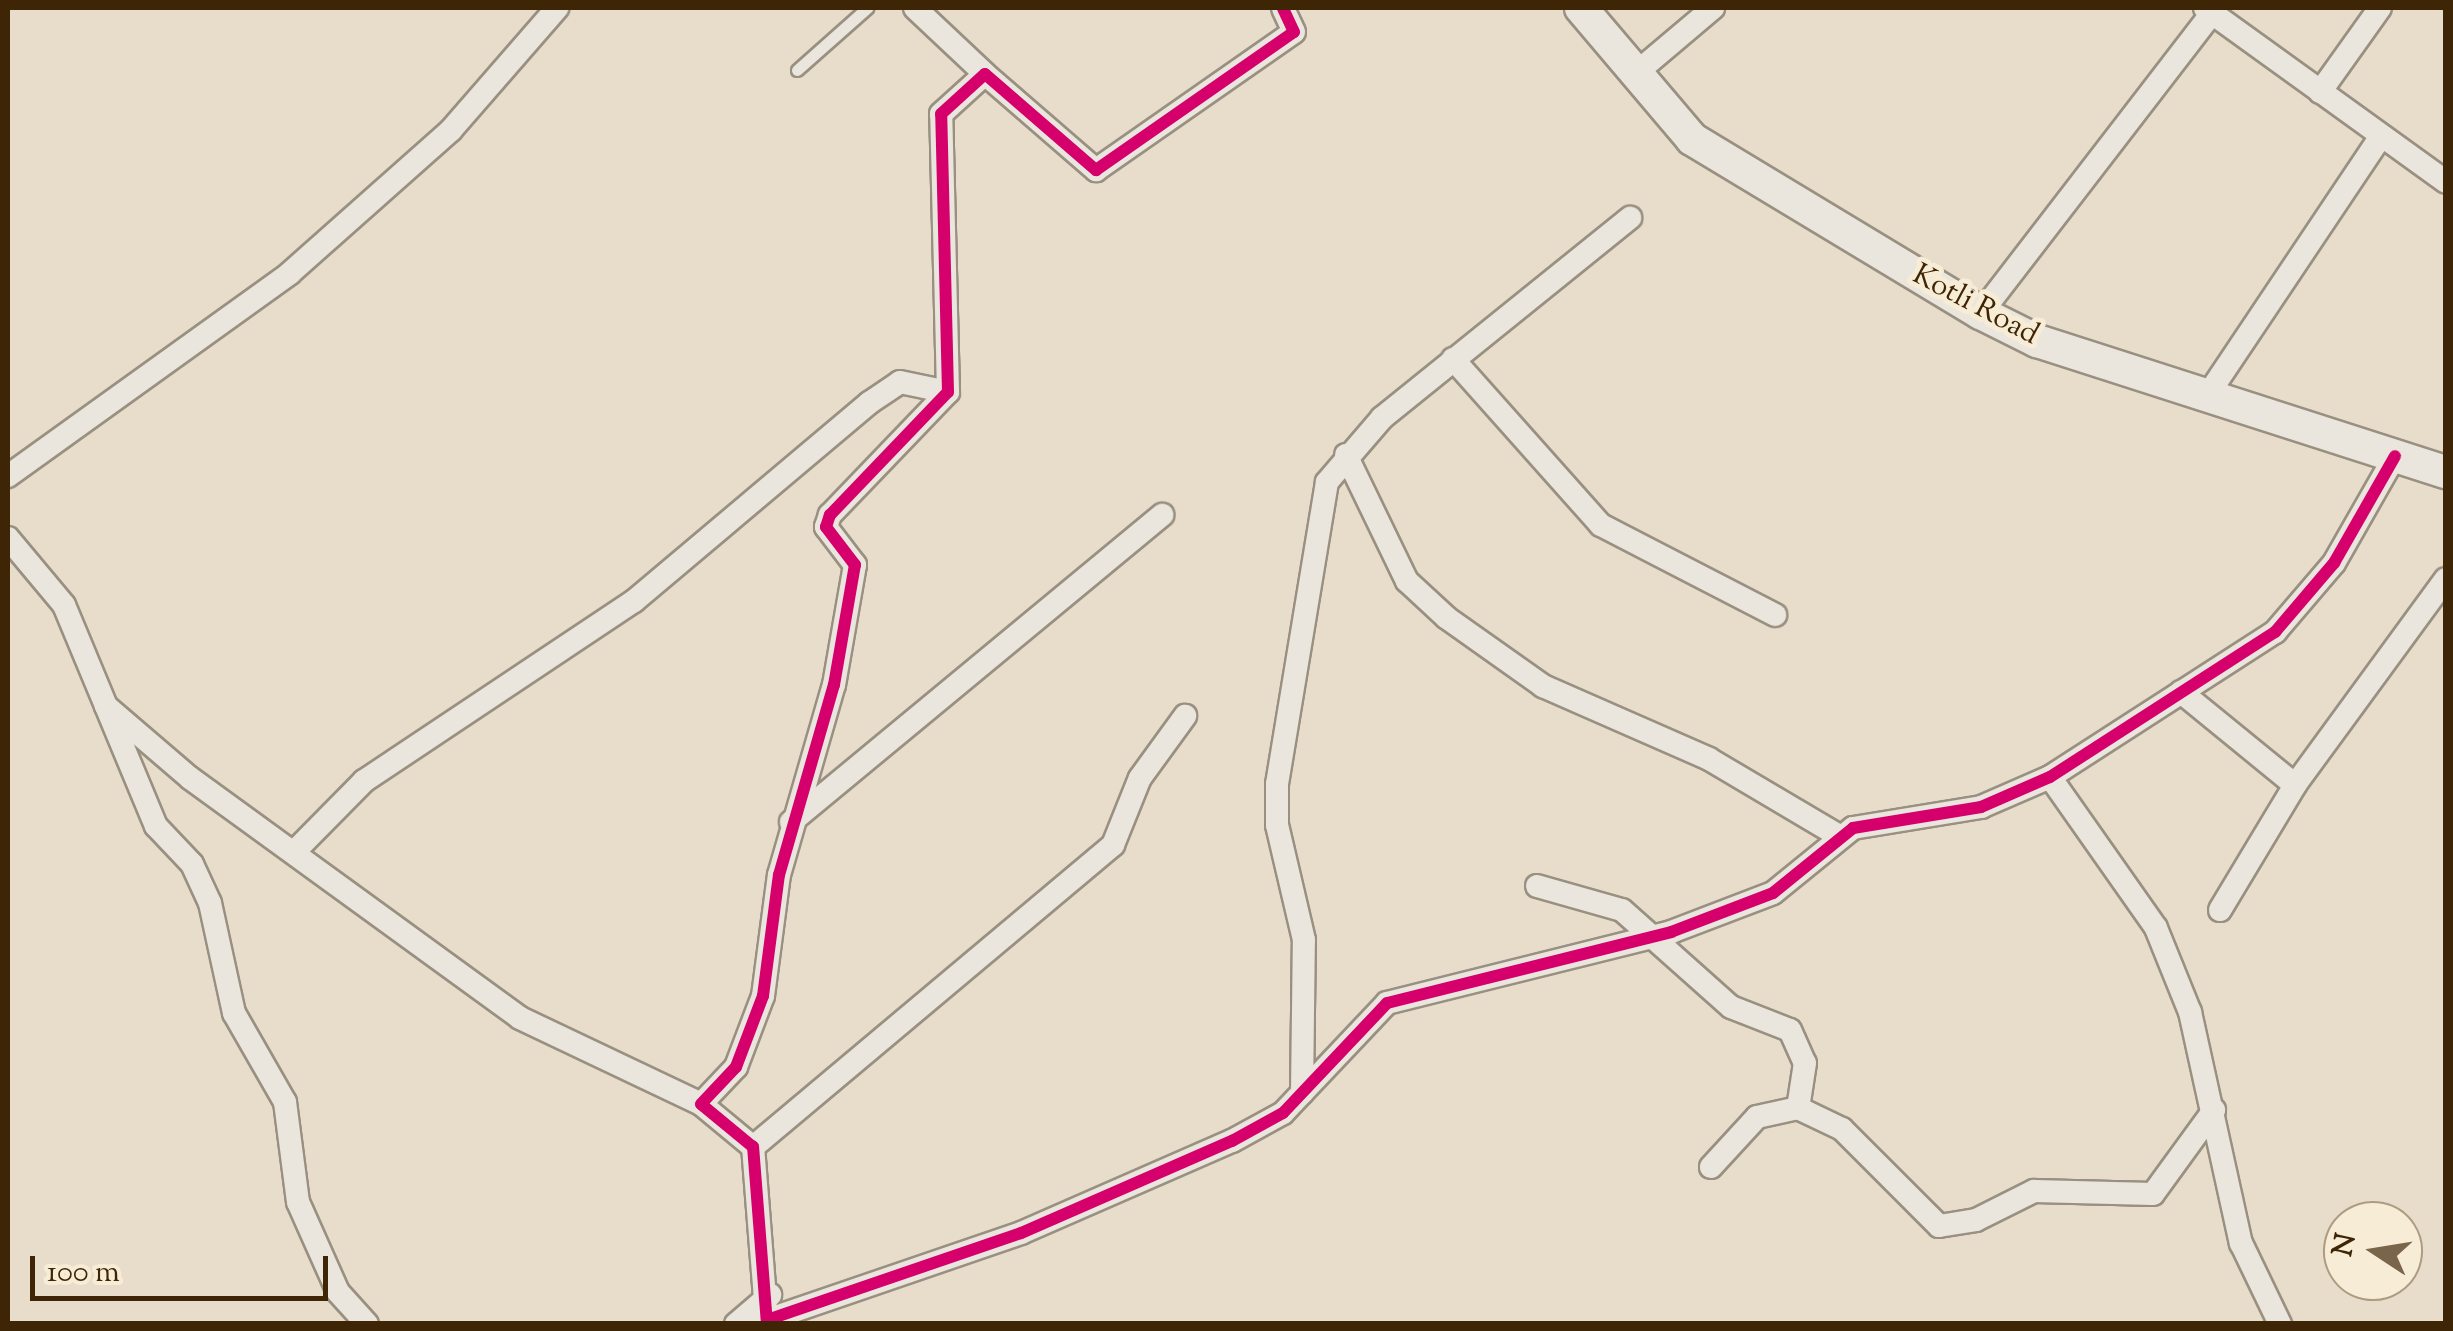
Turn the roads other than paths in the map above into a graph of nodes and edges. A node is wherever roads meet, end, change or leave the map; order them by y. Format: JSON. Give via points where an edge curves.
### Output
{"nodes":[{"id":1,"x":557,"y":8,"type":"edge"},
{"id":2,"x":867,"y":8,"type":"edge"},
{"id":3,"x":914,"y":8,"type":"edge"},
{"id":4,"x":1283,"y":8,"type":"edge"},
{"id":5,"x":1581,"y":8,"type":"edge"},
{"id":6,"x":1713,"y":8,"type":"edge"},
{"id":7,"x":2380,"y":8,"type":"edge"},
{"id":8,"x":2208,"y":10,"type":"edge"},
{"id":9,"x":798,"y":70,"type":"dead end"},
{"id":10,"x":1636,"y":73,"type":"junction"},
{"id":11,"x":985,"y":74,"type":"junction"},
{"id":12,"x":2320,"y":92,"type":"junction"},
{"id":13,"x":2381,"y":136,"type":"junction"},
{"id":14,"x":2446,"y":182,"type":"edge"},
{"id":15,"x":1630,"y":218,"type":"dead end"},
{"id":16,"x":1981,"y":313,"type":"junction"},
{"id":17,"x":1454,"y":359,"type":"junction"},
{"id":18,"x":948,"y":392,"type":"junction"},
{"id":19,"x":2207,"y":396,"type":"junction"},
{"id":20,"x":1346,"y":455,"type":"junction"},
{"id":21,"x":2395,"y":456,"type":"junction"},
{"id":22,"x":2446,"y":472,"type":"edge"},
{"id":23,"x":8,"y":476,"type":"edge"},
{"id":24,"x":1162,"y":515,"type":"dead end"},
{"id":25,"x":8,"y":538,"type":"edge"},
{"id":26,"x":2446,"y":579,"type":"edge"},
{"id":27,"x":1775,"y":615,"type":"dead end"},
{"id":28,"x":2181,"y":692,"type":"junction"},
{"id":29,"x":106,"y":706,"type":"junction"},
{"id":30,"x":1185,"y":716,"type":"dead end"},
{"id":31,"x":2050,"y":777,"type":"junction"},
{"id":32,"x":2295,"y":785,"type":"junction"},
{"id":33,"x":791,"y":822,"type":"junction"},
{"id":34,"x":1841,"y":837,"type":"junction"},
{"id":35,"x":296,"y":850,"type":"junction"},
{"id":36,"x":1537,"y":886,"type":"dead end"},
{"id":37,"x":2220,"y":910,"type":"dead end"},
{"id":38,"x":1653,"y":937,"type":"junction"},
{"id":39,"x":1302,"y":1093,"type":"junction"},
{"id":40,"x":701,"y":1104,"type":"junction"},
{"id":41,"x":1798,"y":1108,"type":"junction"},
{"id":42,"x":2214,"y":1110,"type":"junction"},
{"id":43,"x":754,"y":1147,"type":"junction"},
{"id":44,"x":1711,"y":1167,"type":"dead end"},
{"id":45,"x":770,"y":1312,"type":"edge"},
{"id":46,"x":367,"y":1324,"type":"edge"},
{"id":47,"x":736,"y":1324,"type":"edge"},
{"id":48,"x":2280,"y":1324,"type":"edge"}],
"edges":[{"from":1,"to":23,"type":"street","via":[[451,130],[290,273]]},
{"from":2,"to":9,"type":"lane"},
{"from":3,"to":11,"type":"street"},
{"from":4,"to":11,"type":"street","via":[[1294,32],[1096,170]]},
{"from":5,"to":10,"type":"main road","name":"Kotli Road"},
{"from":6,"to":10,"type":"street"},
{"from":7,"to":12,"type":"street"},
{"from":8,"to":12,"type":"street"},
{"from":8,"to":16,"type":"street"},
{"from":10,"to":16,"type":"main road","name":"Kotli Road","via":[[1692,140]]},
{"from":11,"to":18,"type":"street","via":[[942,114]]},
{"from":12,"to":13,"type":"street"},
{"from":13,"to":14,"type":"street"},
{"from":13,"to":19,"type":"street"},
{"from":15,"to":17,"type":"street"},
{"from":16,"to":19,"type":"main road","name":"Kotli Road","via":[[2037,341]]},
{"from":17,"to":20,"type":"street"},
{"from":17,"to":27,"type":"street","via":[[1601,525]]},
{"from":18,"to":33,"type":"street","via":[[830,515],[826,527],[855,565],[834,685]]},
{"from":18,"to":35,"type":"street","via":[[900,382],[634,601],[364,781]]},
{"from":19,"to":21,"type":"main road","name":"Kotli Road"},
{"from":20,"to":34,"type":"street","via":[[1407,581],[1447,618],[1543,686],[1709,759]]},
{"from":20,"to":39,"type":"street","via":[[1328,482],[1277,784],[1304,940]]},
{"from":21,"to":22,"type":"main road","name":"Kotli Road"},
{"from":21,"to":28,"type":"street","via":[[2309,596],[2275,632]]},
{"from":24,"to":33,"type":"street"},
{"from":25,"to":29,"type":"street","via":[[64,605]]},
{"from":26,"to":32,"type":"street"},
{"from":28,"to":31,"type":"street"},
{"from":28,"to":32,"type":"street"},
{"from":29,"to":35,"type":"street"},
{"from":29,"to":46,"type":"street","via":[[156,826],[192,864],[210,903],[234,1013],[285,1102],[298,1202],[338,1292]]},
{"from":30,"to":43,"type":"street","via":[[1140,778],[1113,846]]},
{"from":31,"to":34,"type":"street","via":[[1981,807],[1885,820]]},
{"from":31,"to":42,"type":"street","via":[[2156,928]]},
{"from":32,"to":37,"type":"street"},
{"from":33,"to":40,"type":"street","via":[[763,996],[736,1067]]},
{"from":34,"to":38,"type":"street","via":[[1773,893]]},
{"from":35,"to":40,"type":"street","via":[[520,1018]]},
{"from":36,"to":38,"type":"street","via":[[1622,910]]},
{"from":38,"to":39,"type":"street","via":[[1387,1003]]},
{"from":38,"to":41,"type":"street","via":[[1731,1007],[1790,1030],[1805,1064]]},
{"from":39,"to":45,"type":"street","via":[[1232,1141],[1021,1233]]},
{"from":40,"to":43,"type":"street"},
{"from":41,"to":42,"type":"street","via":[[1842,1129],[1940,1226],[1976,1220],[2034,1191],[2153,1194]]},
{"from":41,"to":44,"type":"street","via":[[1757,1118]]},
{"from":42,"to":48,"type":"street","via":[[2241,1244]]},
{"from":43,"to":45,"type":"street","via":[[754,1223]]},
{"from":45,"to":47,"type":"street"}]}
